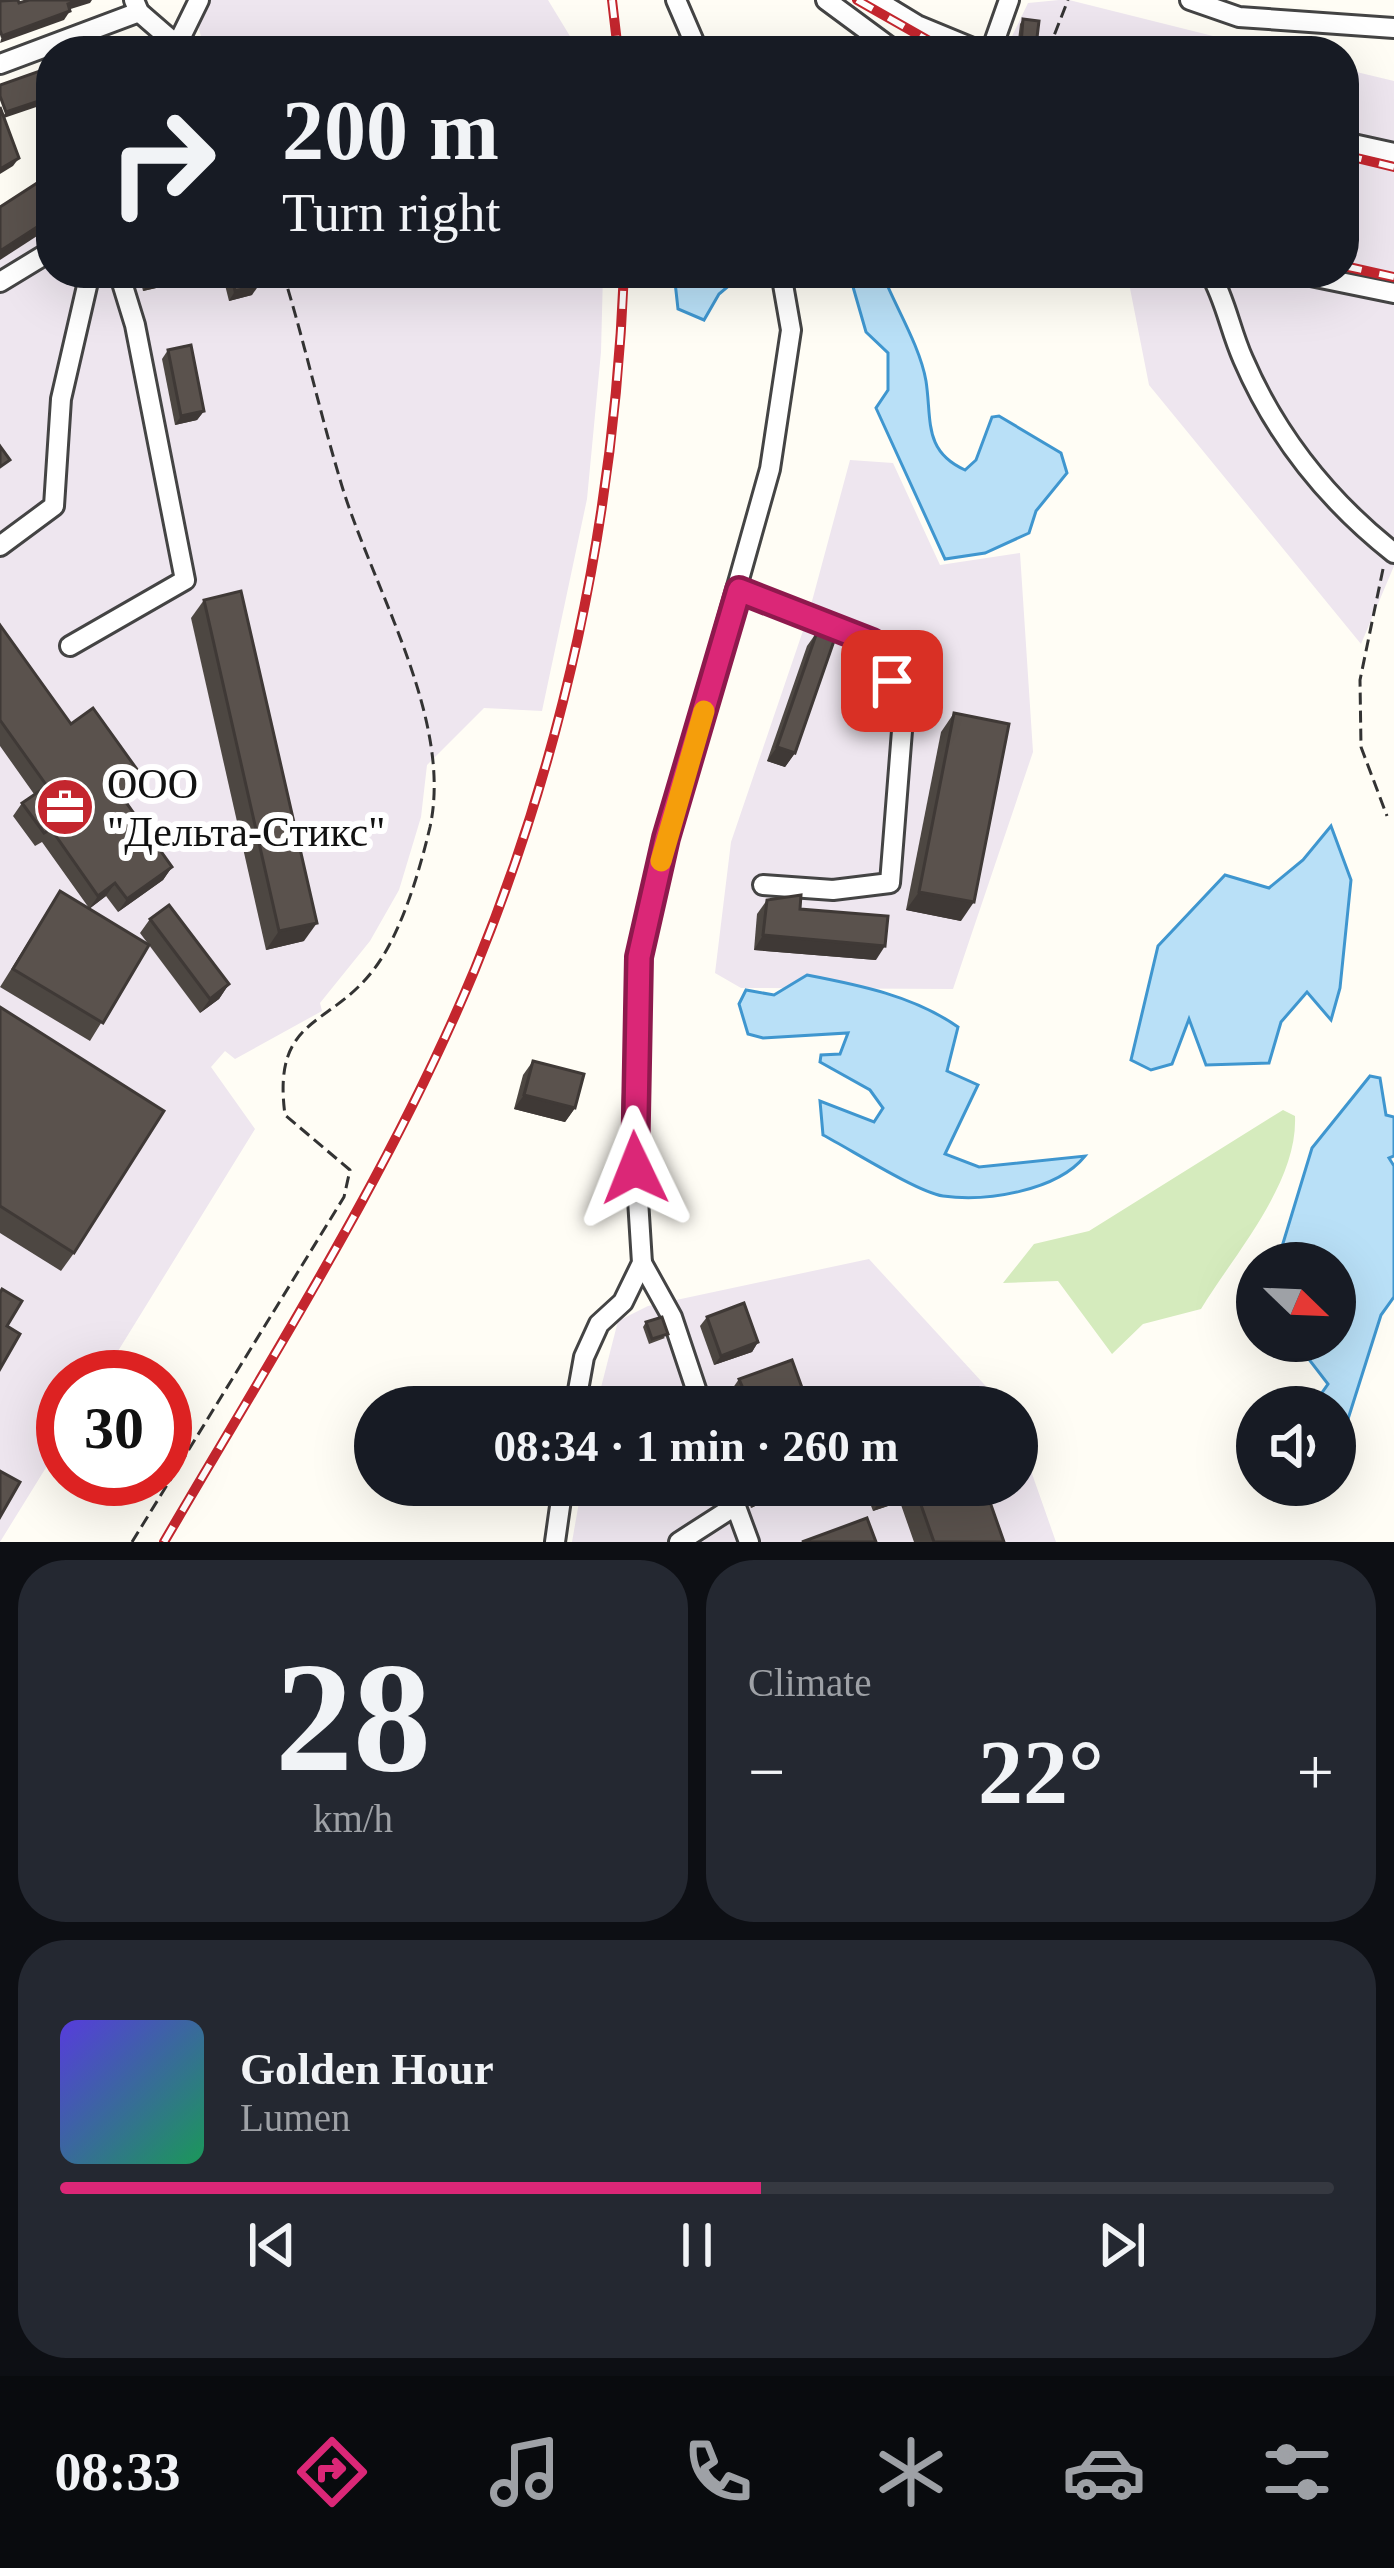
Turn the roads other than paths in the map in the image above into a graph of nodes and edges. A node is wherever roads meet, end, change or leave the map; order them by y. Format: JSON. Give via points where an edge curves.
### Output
{"nodes":[{"id":1,"x":199,"y":0,"type":"edge"},
{"id":2,"x":676,"y":0,"type":"edge"},
{"id":3,"x":826,"y":0,"type":"edge"},
{"id":4,"x":876,"y":0,"type":"edge"},
{"id":5,"x":1009,"y":0,"type":"edge"},
{"id":6,"x":1190,"y":0,"type":"edge"},
{"id":7,"x":136,"y":6,"type":"edge"},
{"id":8,"x":1394,"y":28,"type":"edge"},
{"id":9,"x":66,"y":36,"type":"edge"},
{"id":10,"x":165,"y":36,"type":"edge"},
{"id":11,"x":184,"y":36,"type":"edge"},
{"id":12,"x":692,"y":36,"type":"edge"},
{"id":13,"x":875,"y":36,"type":"edge"},
{"id":14,"x":943,"y":36,"type":"edge"},
{"id":15,"x":996,"y":36,"type":"edge"},
{"id":16,"x":36,"y":49,"type":"edge"},
{"id":17,"x":0,"y":64,"type":"edge"},
{"id":18,"x":1359,"y":145,"type":"edge"},
{"id":19,"x":1394,"y":153,"type":"edge"},
{"id":20,"x":36,"y":260,"type":"edge"},
{"id":21,"x":0,"y":282,"type":"edge"},
{"id":22,"x":1359,"y":286,"type":"edge"},
{"id":23,"x":87,"y":288,"type":"edge"},
{"id":24,"x":124,"y":288,"type":"edge"},
{"id":25,"x":784,"y":288,"type":"edge"},
{"id":26,"x":1218,"y":288,"type":"edge"},
{"id":27,"x":1394,"y":293,"type":"edge"},
{"id":28,"x":0,"y":546,"type":"edge"},
{"id":29,"x":1392,"y":552,"type":"edge"},
{"id":30,"x":739,"y":590,"type":"junction"},
{"id":31,"x":70,"y":646,"type":"dead end"},
{"id":32,"x":763,"y":884,"type":"dead end"},
{"id":33,"x":642,"y":1263,"type":"junction"},
{"id":34,"x":579,"y":1386,"type":"edge"},
{"id":35,"x":695,"y":1386,"type":"edge"},
{"id":36,"x":560,"y":1506,"type":"edge"},
{"id":37,"x":735,"y":1506,"type":"joint"},
{"id":38,"x":555,"y":1542,"type":"edge"},
{"id":39,"x":679,"y":1542,"type":"edge"},
{"id":40,"x":749,"y":1542,"type":"edge"}],
"edges":[{"from":1,"to":11,"type":"street"},
{"from":2,"to":12,"type":"street"},
{"from":3,"to":13,"type":"street"},
{"from":4,"to":14,"type":"street"},
{"from":5,"to":15,"type":"street"},
{"from":6,"to":8,"type":"street","via":[[1239,17]]},
{"from":7,"to":9,"type":"street"},
{"from":7,"to":10,"type":"street"},
{"from":16,"to":17,"type":"street"},
{"from":18,"to":19,"type":"street"},
{"from":20,"to":21,"type":"street"},
{"from":22,"to":27,"type":"street"},
{"from":23,"to":28,"type":"street","via":[[61,399],[54,506]]},
{"from":24,"to":31,"type":"street","via":[[185,580]]},
{"from":25,"to":30,"type":"street","via":[[791,330],[784,398]]},
{"from":26,"to":29,"type":"street","via":[[1241,356],[1288,445],[1330,499]]},
{"from":30,"to":32,"type":"street","via":[[872,642],[903,718],[890,884]]},
{"from":30,"to":33,"type":"street","via":[[639,957],[632,1120]]},
{"from":33,"to":34,"type":"street","via":[[623,1302],[599,1324]]},
{"from":33,"to":35,"type":"street","via":[[672,1317]]},
{"from":36,"to":38,"type":"street"},
{"from":37,"to":39,"type":"street"},
{"from":37,"to":40,"type":"street"}]}
